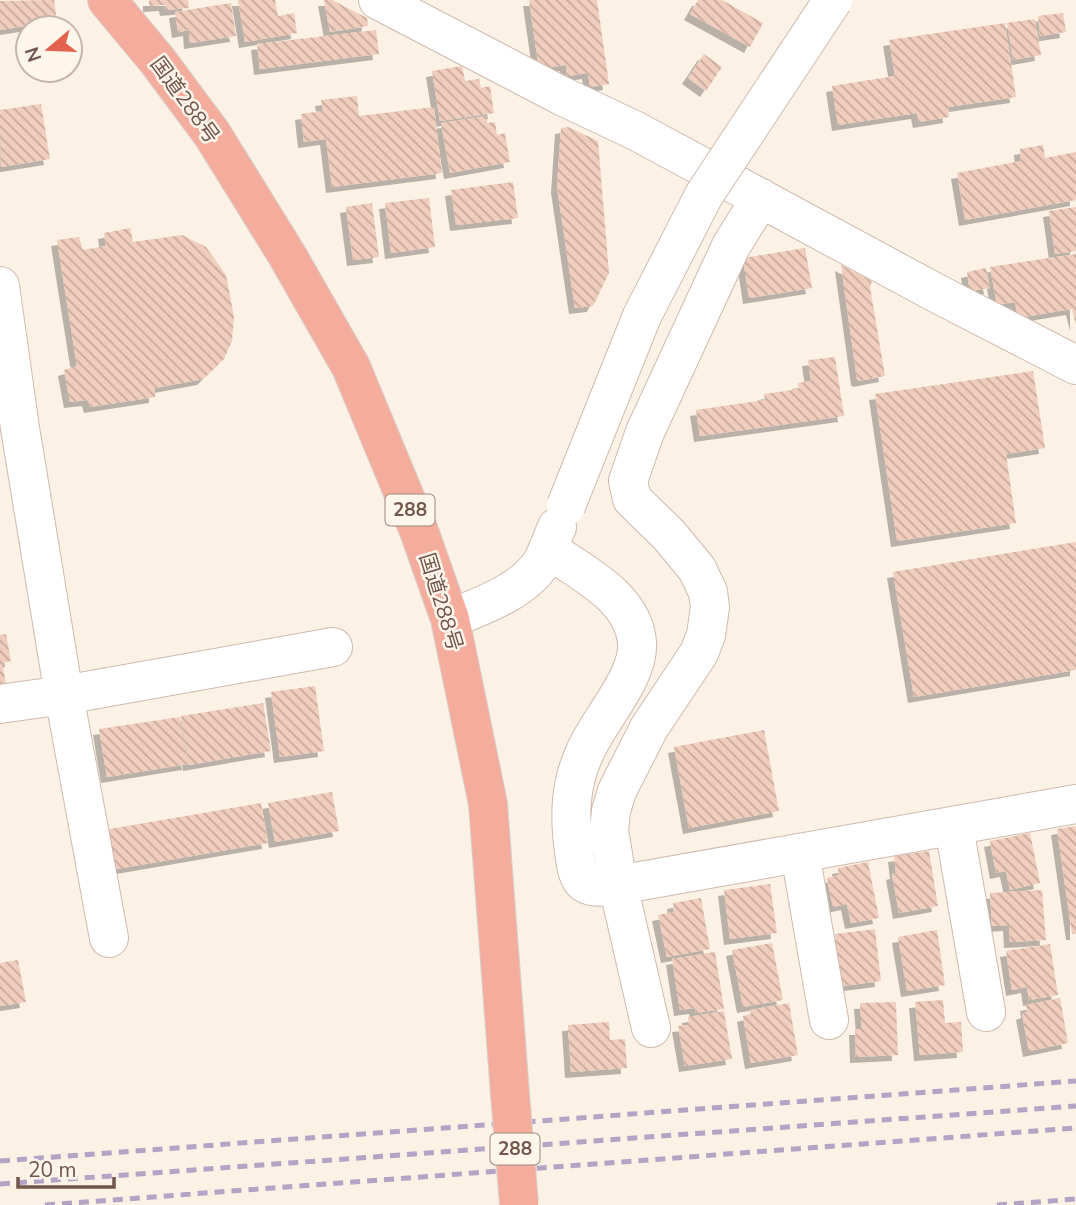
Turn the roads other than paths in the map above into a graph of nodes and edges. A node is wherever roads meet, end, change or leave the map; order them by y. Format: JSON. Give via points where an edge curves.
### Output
{"nodes":[{"id":1,"x":107,"y":0,"type":"edge"},
{"id":2,"x":379,"y":0,"type":"edge"},
{"id":3,"x":833,"y":0,"type":"edge"},
{"id":4,"x":761,"y":198,"type":"junction"},
{"id":5,"x":0,"y":286,"type":"edge"},
{"id":6,"x":1076,"y":365,"type":"edge"},
{"id":7,"x":548,"y":549,"type":"junction"},
{"id":8,"x":450,"y":619,"type":"junction"},
{"id":9,"x":332,"y":647,"type":"dead end"},
{"id":10,"x":64,"y":695,"type":"junction"},
{"id":11,"x":0,"y":704,"type":"edge"},
{"id":12,"x":1076,"y":804,"type":"edge"},
{"id":13,"x":954,"y":827,"type":"junction"},
{"id":14,"x":800,"y":853,"type":"junction"},
{"id":15,"x":618,"y":885,"type":"junction"},
{"id":16,"x":109,"y":938,"type":"dead end"},
{"id":17,"x":986,"y":1012,"type":"dead end"},
{"id":18,"x":828,"y":1020,"type":"dead end"},
{"id":19,"x":651,"y":1028,"type":"dead end"},
{"id":20,"x":519,"y":1205,"type":"edge"}],
"edges":[{"from":1,"to":8,"type":"highway","name":"国道288号","number":"288","via":[[212,134],[351,367]]},
{"from":2,"to":4,"type":"street"},
{"from":3,"to":7,"type":"street","bridge":true,"via":[[704,195],[642,316]]},
{"from":4,"to":6,"type":"street"},
{"from":4,"to":15,"type":"street","via":[[731,246],[645,432],[628,481],[632,499],[696,569],[710,607],[699,653],[649,728],[617,791],[609,830]]},
{"from":5,"to":10,"type":"street"},
{"from":7,"to":8,"type":"street","via":[[524,581]]},
{"from":7,"to":15,"type":"street","via":[[619,600],[634,628],[635,662],[585,751],[571,796],[576,872],[583,883],[596,888]]},
{"from":8,"to":20,"type":"highway","name":"国道288号","number":"288","bridge":true,"via":[[488,804]]},
{"from":9,"to":10,"type":"street"},
{"from":10,"to":11,"type":"street"},
{"from":10,"to":16,"type":"street"},
{"from":12,"to":13,"type":"street"},
{"from":13,"to":14,"type":"street"},
{"from":13,"to":17,"type":"street"},
{"from":14,"to":15,"type":"street"},
{"from":14,"to":18,"type":"street"},
{"from":15,"to":19,"type":"street"}]}
